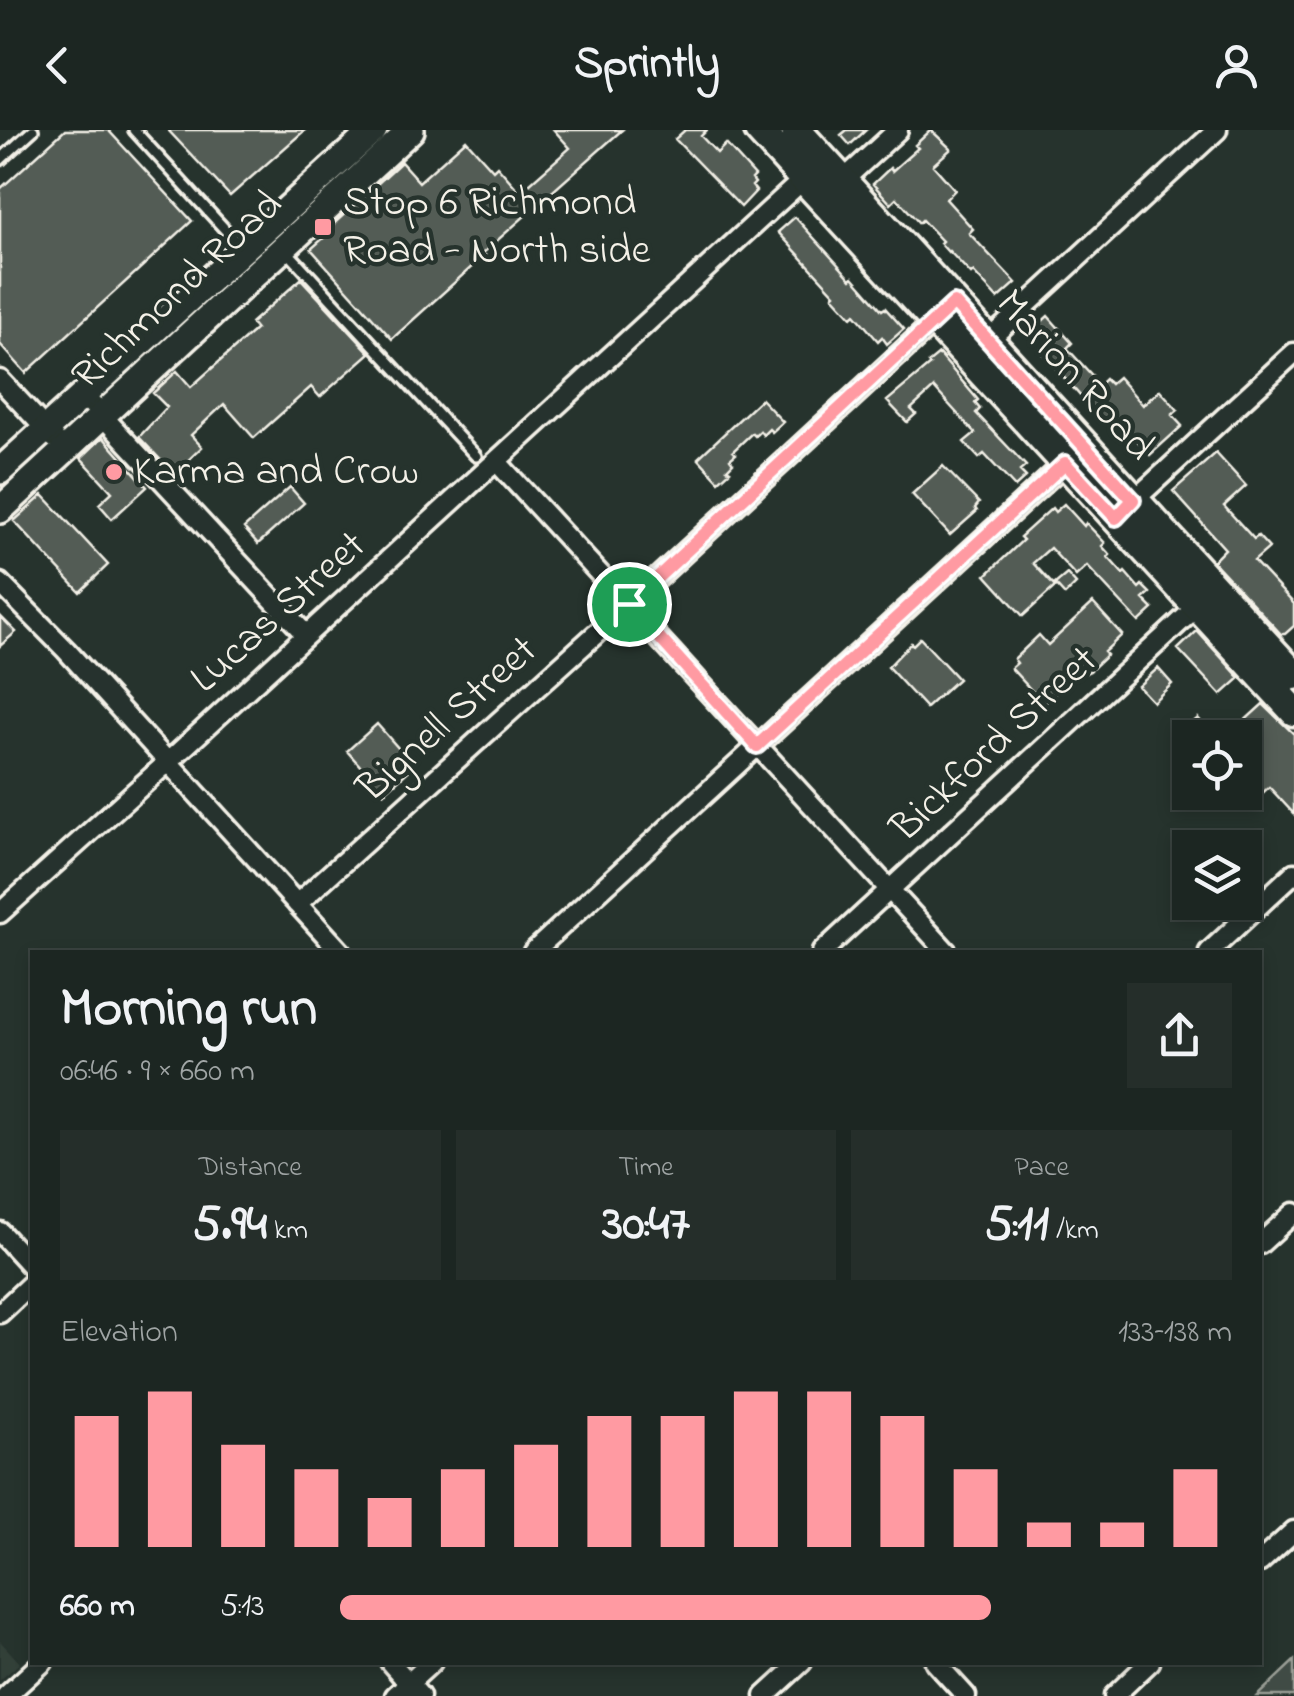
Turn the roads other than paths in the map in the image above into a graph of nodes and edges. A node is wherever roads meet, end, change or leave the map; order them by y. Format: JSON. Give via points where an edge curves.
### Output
{"nodes":[{"id":1,"x":34,"y":130,"type":"edge"},
{"id":2,"x":134,"y":130,"type":"edge"},
{"id":3,"x":374,"y":130,"type":"edge"},
{"id":4,"x":411,"y":130,"type":"edge"},
{"id":5,"x":759,"y":130,"type":"edge"},
{"id":6,"x":796,"y":130,"type":"edge"},
{"id":7,"x":898,"y":130,"type":"edge"},
{"id":8,"x":1217,"y":130,"type":"edge"},
{"id":9,"x":0,"y":160,"type":"edge"},
{"id":10,"x":823,"y":180,"type":"junction"},
{"id":11,"x":275,"y":238,"type":"junction"},
{"id":12,"x":243,"y":249,"type":"junction"},
{"id":13,"x":944,"y":312,"type":"junction"},
{"id":14,"x":979,"y":349,"type":"junction"},
{"id":15,"x":1294,"y":353,"type":"edge"},
{"id":16,"x":0,"y":380,"type":"edge"},
{"id":17,"x":83,"y":395,"type":"junction"},
{"id":18,"x":103,"y":417,"type":"junction"},
{"id":19,"x":45,"y":429,"type":"junction"},
{"id":20,"x":65,"y":451,"type":"junction"},
{"id":21,"x":1075,"y":454,"type":"junction"},
{"id":22,"x":476,"y":456,"type":"dead end"},
{"id":23,"x":496,"y":462,"type":"junction"},
{"id":24,"x":0,"y":470,"type":"edge"},
{"id":25,"x":1124,"y":509,"type":"junction"},
{"id":26,"x":0,"y":510,"type":"edge"},
{"id":27,"x":0,"y":582,"type":"edge"},
{"id":28,"x":1206,"y":598,"type":"junction"},
{"id":29,"x":629,"y":604,"type":"junction"},
{"id":30,"x":306,"y":635,"type":"junction"},
{"id":31,"x":1283,"y":666,"type":"edge"},
{"id":32,"x":1294,"y":711,"type":"edge"},
{"id":33,"x":757,"y":746,"type":"junction"},
{"id":34,"x":168,"y":762,"type":"junction"},
{"id":35,"x":1294,"y":874,"type":"edge"},
{"id":36,"x":890,"y":890,"type":"junction"},
{"id":37,"x":298,"y":904,"type":"junction"},
{"id":38,"x":0,"y":912,"type":"edge"},
{"id":39,"x":340,"y":950,"type":"edge"},
{"id":40,"x":535,"y":950,"type":"edge"},
{"id":41,"x":824,"y":950,"type":"edge"},
{"id":42,"x":946,"y":950,"type":"edge"},
{"id":43,"x":1210,"y":950,"type":"edge"},
{"id":44,"x":1294,"y":1213,"type":"edge"},
{"id":45,"x":0,"y":1232,"type":"edge"},
{"id":46,"x":1262,"y":1242,"type":"edge"},
{"id":47,"x":30,"y":1266,"type":"edge"},
{"id":48,"x":30,"y":1285,"type":"edge"},
{"id":49,"x":0,"y":1312,"type":"edge"},
{"id":50,"x":1294,"y":1531,"type":"edge"},
{"id":51,"x":1262,"y":1560,"type":"edge"},
{"id":52,"x":40,"y":1665,"type":"edge"},
{"id":53,"x":392,"y":1665,"type":"edge"},
{"id":54,"x":430,"y":1665,"type":"edge"},
{"id":55,"x":799,"y":1665,"type":"edge"},
{"id":56,"x":938,"y":1665,"type":"edge"},
{"id":57,"x":1147,"y":1665,"type":"edge"},
{"id":58,"x":408,"y":1692,"type":"edge"},
{"id":59,"x":6,"y":1696,"type":"edge"},
{"id":60,"x":765,"y":1696,"type":"edge"},
{"id":61,"x":966,"y":1696,"type":"edge"},
{"id":62,"x":1114,"y":1696,"type":"edge"}],
"edges":[{"from":1,"to":9,"type":"lane"},
{"from":2,"to":12,"type":"lane"},
{"from":3,"to":11,"type":"main road","name":"Richmond Road"},
{"from":4,"to":11,"type":"main road","name":"Richmond Road"},
{"from":5,"to":10,"type":"main road","name":"Marion Road"},
{"from":6,"to":10,"type":"main road","name":"Marion Road"},
{"from":7,"to":10,"type":"street","name":"Lucas Street"},
{"from":8,"to":14,"type":"street"},
{"from":10,"to":13,"type":"main road","name":"Marion Road"},
{"from":10,"to":23,"type":"street","name":"Lucas Street"},
{"from":11,"to":12,"type":"main road","name":"Richmond Road"},
{"from":11,"to":18,"type":"main road","name":"Richmond Road"},
{"from":11,"to":22,"type":"lane"},
{"from":12,"to":17,"type":"main road","name":"Richmond Road"},
{"from":13,"to":14,"type":"main road","name":"Marion Road"},
{"from":13,"to":29,"type":"street","name":"Bignell Street"},
{"from":14,"to":21,"type":"main road","name":"Marion Road"},
{"from":15,"to":25,"type":"street"},
{"from":16,"to":19,"type":"street"},
{"from":17,"to":18,"type":"street"},
{"from":17,"to":19,"type":"main road","name":"Richmond Road"},
{"from":18,"to":20,"type":"main road","name":"Richmond Road"},
{"from":18,"to":30,"type":"street"},
{"from":19,"to":20,"type":"street"},
{"from":19,"to":24,"type":"main road","name":"Richmond Road"},
{"from":20,"to":26,"type":"main road","name":"Richmond Road"},
{"from":21,"to":25,"type":"main road","name":"Marion Road"},
{"from":21,"to":33,"type":"street"},
{"from":23,"to":29,"type":"street"},
{"from":23,"to":30,"type":"street","name":"Lucas Street"},
{"from":25,"to":28,"type":"main road","name":"Marion Road"},
{"from":27,"to":34,"type":"street"},
{"from":28,"to":31,"type":"main road","name":"Marion Road"},
{"from":28,"to":36,"type":"street","name":"Bickford Street"},
{"from":29,"to":33,"type":"street"},
{"from":29,"to":37,"type":"street","name":"Bignell Street"},
{"from":30,"to":34,"type":"street","name":"Lucas Street"},
{"from":31,"to":32,"type":"main road","name":"Marion Road"},
{"from":33,"to":36,"type":"street"},
{"from":33,"to":40,"type":"street"},
{"from":34,"to":37,"type":"street"},
{"from":34,"to":38,"type":"street","name":"Lucas Street"},
{"from":35,"to":43,"type":"street"},
{"from":36,"to":41,"type":"street","name":"Bickford Street"},
{"from":36,"to":42,"type":"street"},
{"from":37,"to":39,"type":"street"},
{"from":44,"to":46,"type":"street"},
{"from":45,"to":47,"type":"street"},
{"from":48,"to":49,"type":"street"},
{"from":50,"to":51,"type":"street"},
{"from":52,"to":59,"type":"street"},
{"from":53,"to":58,"type":"street"},
{"from":54,"to":58,"type":"street"},
{"from":55,"to":60,"type":"street"},
{"from":56,"to":61,"type":"street"},
{"from":57,"to":62,"type":"street"}]}
